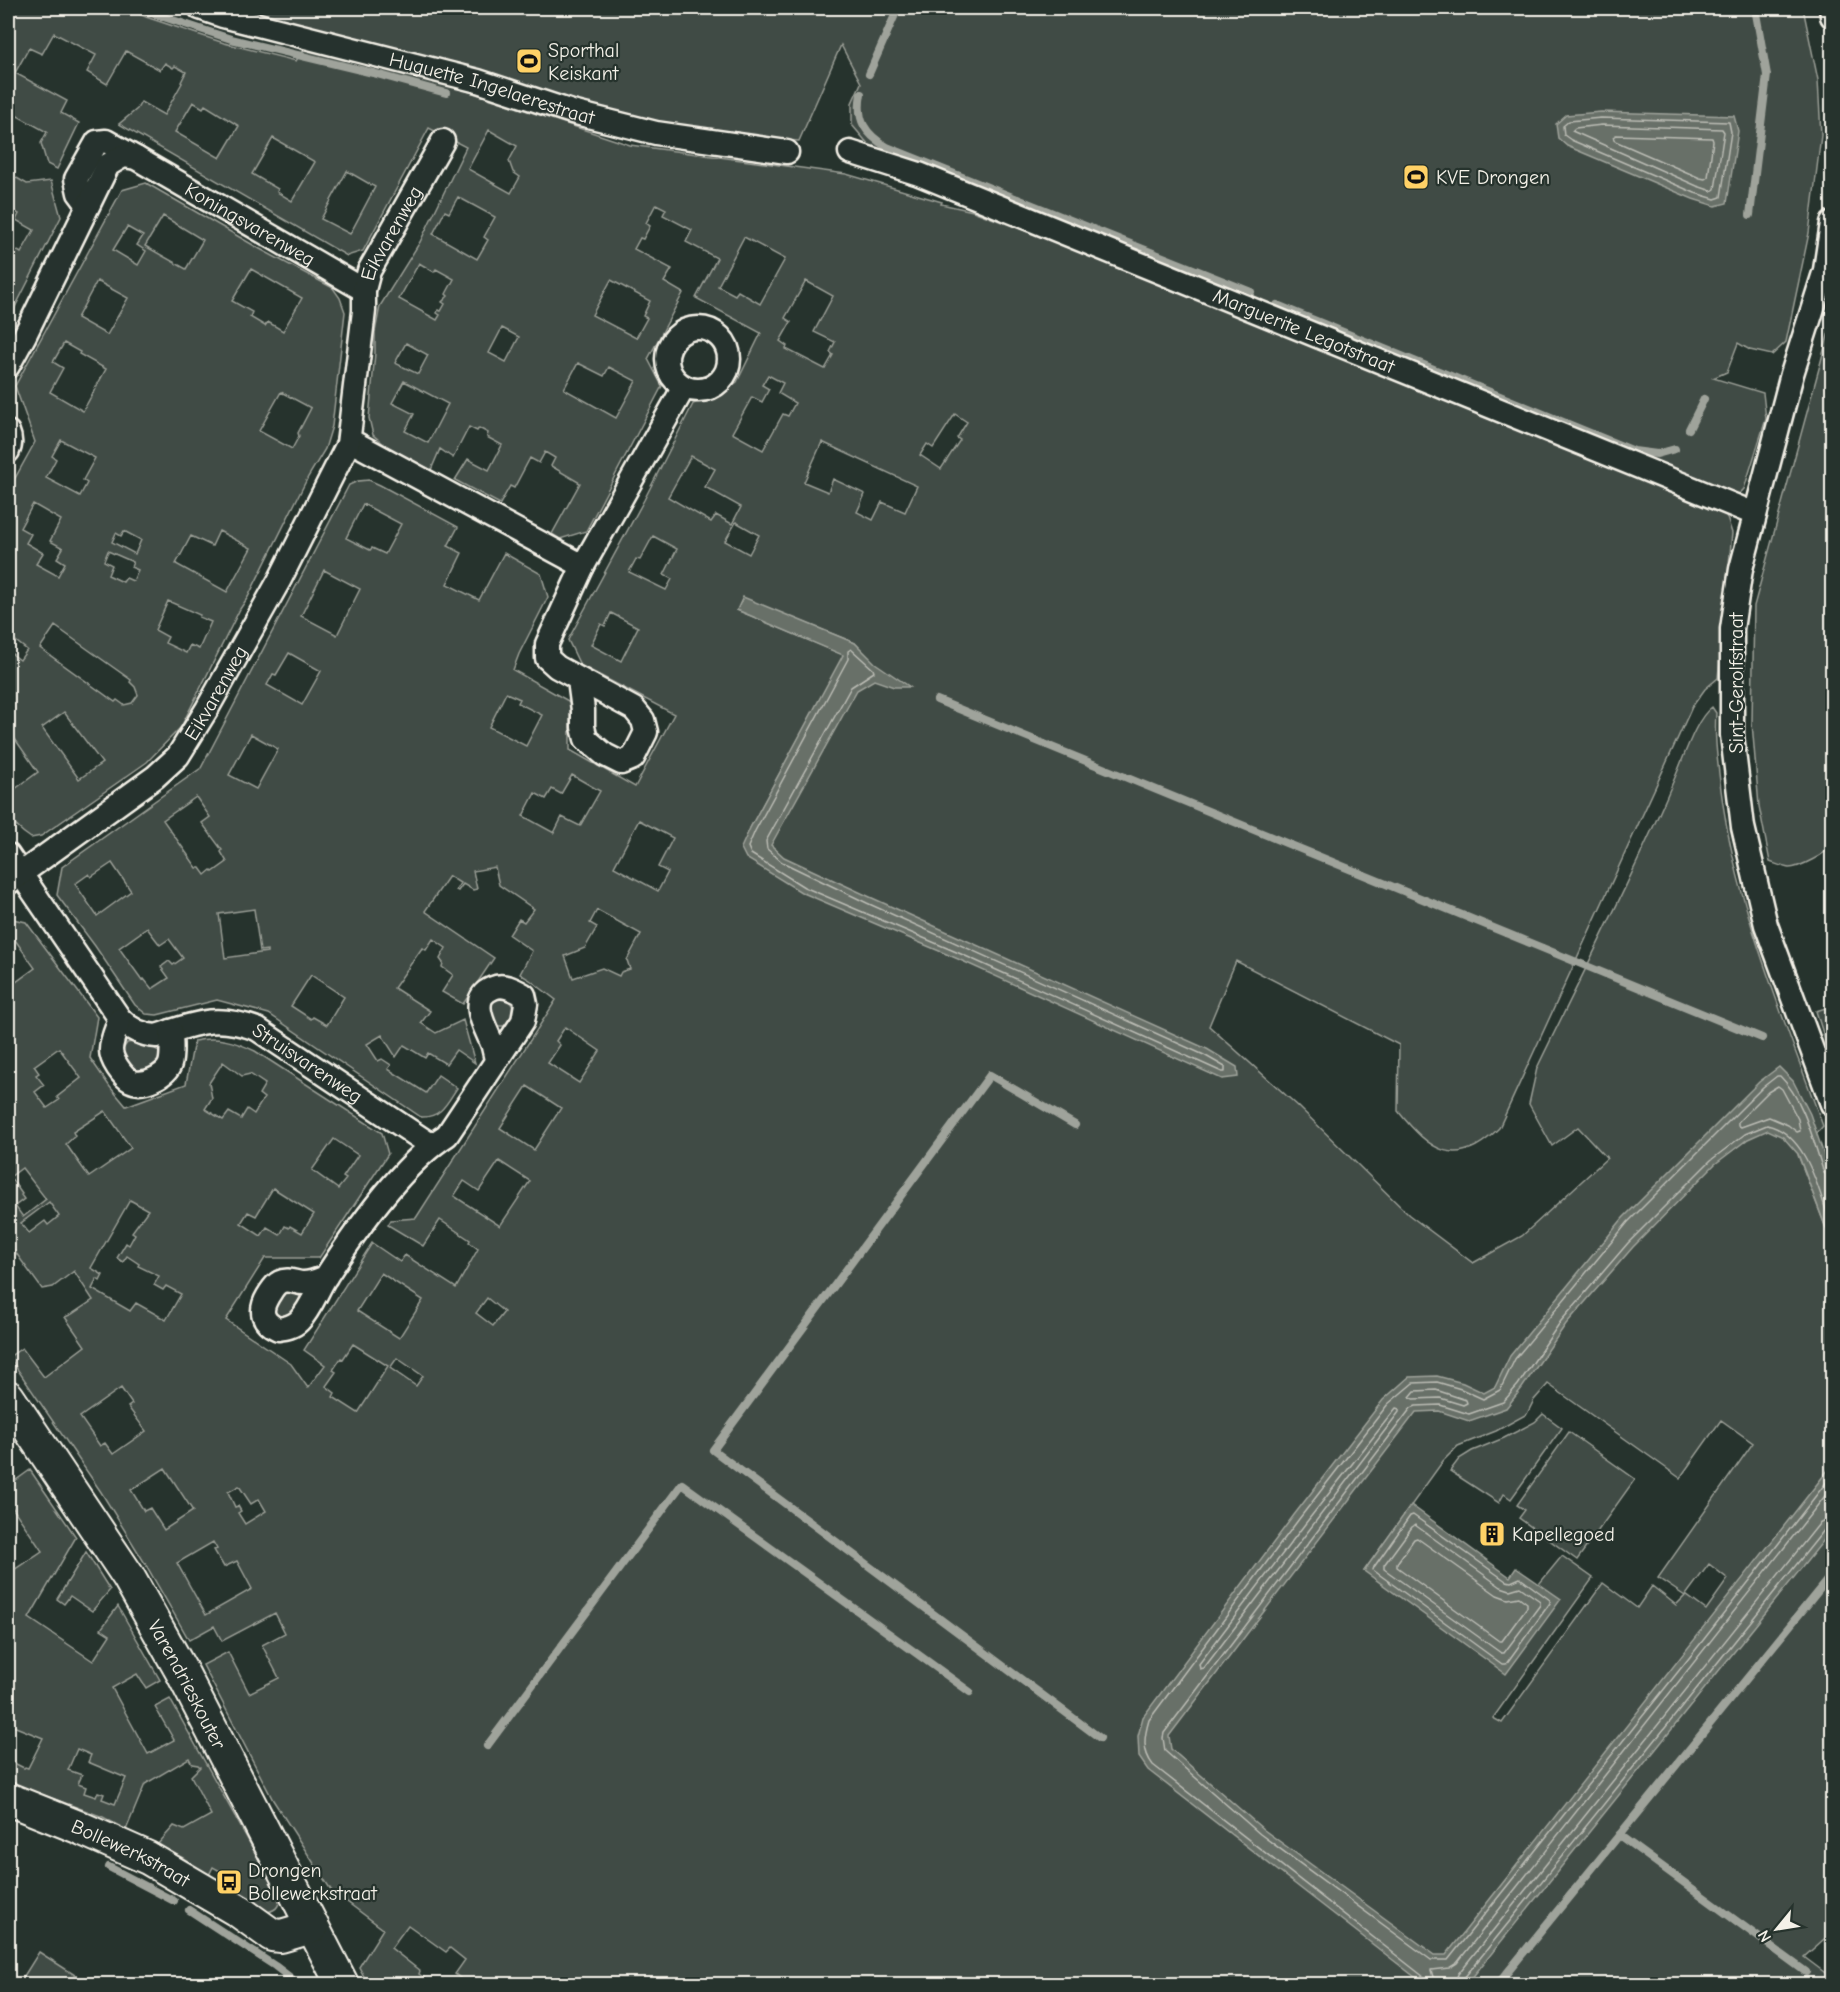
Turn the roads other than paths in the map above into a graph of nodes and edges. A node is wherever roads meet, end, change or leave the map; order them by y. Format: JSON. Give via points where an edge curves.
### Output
{"nodes":[{"id":1,"x":200,"y":8,"type":"edge"},
{"id":2,"x":1831,"y":8,"type":"edge"},
{"id":3,"x":1833,"y":16,"type":"edge"},
{"id":4,"x":443,"y":141,"type":"dead end"},
{"id":5,"x":787,"y":152,"type":"dead end"},
{"id":6,"x":849,"y":152,"type":"dead end"},
{"id":7,"x":1833,"y":223,"type":"edge"},
{"id":8,"x":364,"y":290,"type":"junction"},
{"id":9,"x":8,"y":366,"type":"edge"},
{"id":10,"x":684,"y":387,"type":"dead end"},
{"id":11,"x":8,"y":432,"type":"edge"},
{"id":12,"x":349,"y":440,"type":"junction"},
{"id":13,"x":8,"y":451,"type":"edge"},
{"id":14,"x":1755,"y":514,"type":"junction"},
{"id":15,"x":583,"y":566,"type":"junction"},
{"id":16,"x":579,"y":680,"type":"dead end"},
{"id":17,"x":8,"y":855,"type":"edge"},
{"id":18,"x":14,"y":879,"type":"edge"},
{"id":19,"x":120,"y":1019,"type":"junction"},
{"id":20,"x":171,"y":1031,"type":"junction"},
{"id":21,"x":496,"y":1059,"type":"dead end"},
{"id":22,"x":1833,"y":1104,"type":"edge"},
{"id":23,"x":431,"y":1145,"type":"junction"},
{"id":24,"x":326,"y":1277,"type":"dead end"},
{"id":25,"x":8,"y":1397,"type":"edge"},
{"id":26,"x":8,"y":1799,"type":"edge"},
{"id":27,"x":312,"y":1927,"type":"junction"},
{"id":28,"x":342,"y":1984,"type":"edge"}],
"edges":[{"from":1,"to":5,"type":"street","name":"Huguette Ingelaerestraat","via":[[478,81],[572,112],[656,133]]},
{"from":2,"to":3,"type":"street"},
{"from":4,"to":8,"type":"street","name":"Eikvarenweg","via":[[369,271]]},
{"from":6,"to":14,"type":"street","name":"Marguerite Legotstraat","via":[[918,174]]},
{"from":7,"to":14,"type":"street","name":"Sint-Gerolfstraat","via":[[1825,270],[1792,374]]},
{"from":8,"to":9,"type":"street","name":"Koningsvarenweg","via":[[106,141],[97,142],[76,179],[79,193],[88,205]]},
{"from":8,"to":12,"type":"street","name":"Eikvarenweg"},
{"from":10,"to":15,"type":"street"},
{"from":11,"to":13,"type":"street"},
{"from":12,"to":15,"type":"street"},
{"from":12,"to":18,"type":"street","name":"Eikvarenweg","via":[[280,579],[178,756]]},
{"from":14,"to":22,"type":"street","name":"Sint-Gerolfstraat","via":[[1732,629],[1732,735],[1743,827],[1766,925]]},
{"from":15,"to":16,"type":"street","via":[[547,644],[547,658]]},
{"from":17,"to":18,"type":"street","name":"Struisvarenweg"},
{"from":18,"to":19,"type":"street","name":"Struisvarenweg"},
{"from":19,"to":20,"type":"street","name":"Struisvarenweg","via":[[148,1035]]},
{"from":19,"to":20,"type":"street","via":[[111,1050],[113,1059],[131,1081],[138,1083],[166,1072],[172,1053]]},
{"from":20,"to":23,"type":"street","name":"Struisvarenweg","via":[[221,1020],[257,1029]]},
{"from":21,"to":23,"type":"street","via":[[447,1135]]},
{"from":23,"to":24,"type":"street","via":[[379,1202]]},
{"from":25,"to":27,"type":"street","name":"Varendrieskouter","via":[[128,1576],[183,1674]]},
{"from":26,"to":27,"type":"street","name":"Bollewerkstraat","via":[[148,1858],[272,1935]]},
{"from":27,"to":28,"type":"street","name":"Varendrieskouter"}]}
